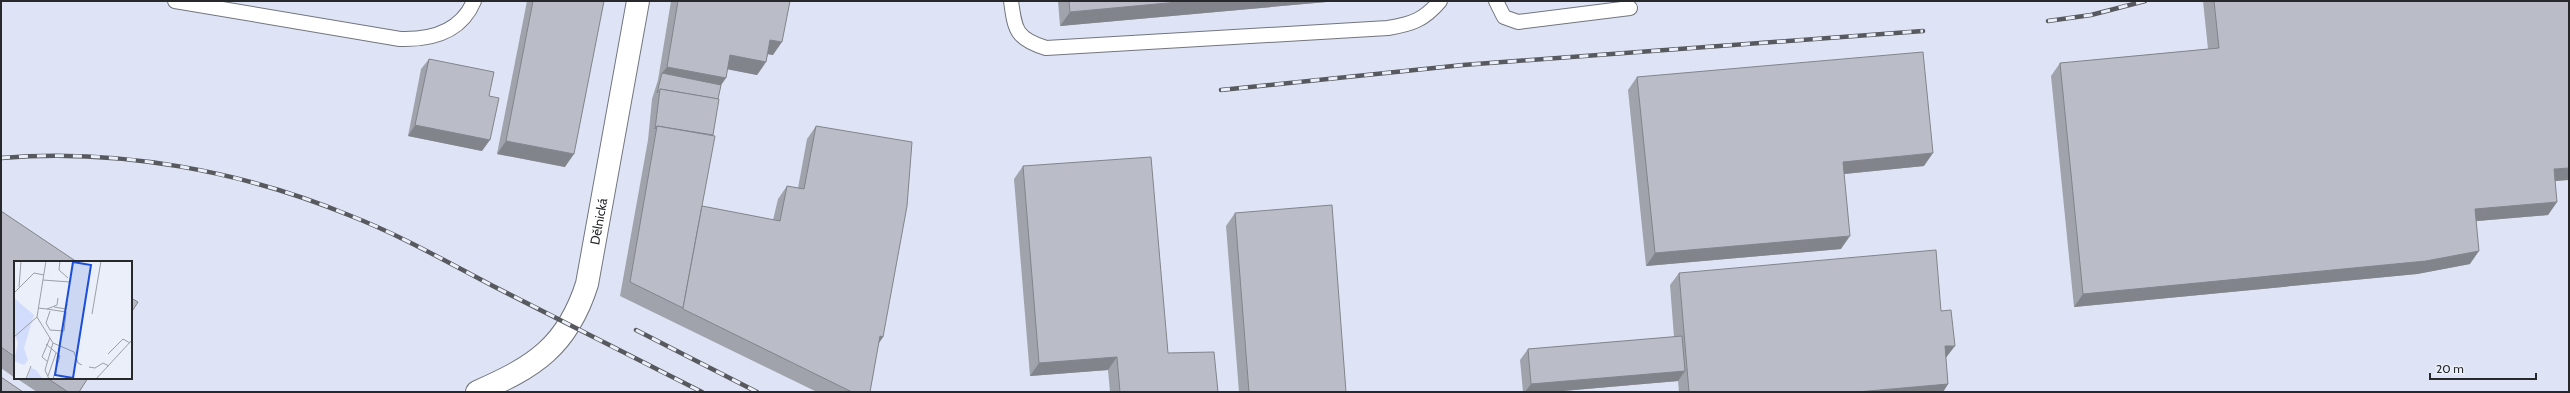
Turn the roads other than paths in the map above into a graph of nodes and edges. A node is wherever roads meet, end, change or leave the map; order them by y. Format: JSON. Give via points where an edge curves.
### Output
{"nodes":[{"id":1,"x":175,"y":1,"type":"edge"},
{"id":2,"x":474,"y":1,"type":"edge"},
{"id":3,"x":638,"y":1,"type":"edge"},
{"id":4,"x":1011,"y":1,"type":"edge"},
{"id":5,"x":1440,"y":1,"type":"edge"},
{"id":6,"x":1496,"y":1,"type":"edge"},
{"id":7,"x":1630,"y":8,"type":"dead end"},
{"id":8,"x":477,"y":392,"type":"edge"}],
"edges":[{"from":1,"to":2,"type":"lane","via":[[400,39],[422,40],[441,34],[460,22]]},
{"from":3,"to":8,"type":"street","name":"Dělnická","via":[[582,302],[570,324],[547,353],[529,366]]},
{"from":4,"to":5,"type":"lane","via":[[1015,28],[1030,43],[1046,48],[1388,28],[1413,24],[1432,11]]},
{"from":6,"to":7,"type":"lane","via":[[1504,17],[1518,22]]}]}
